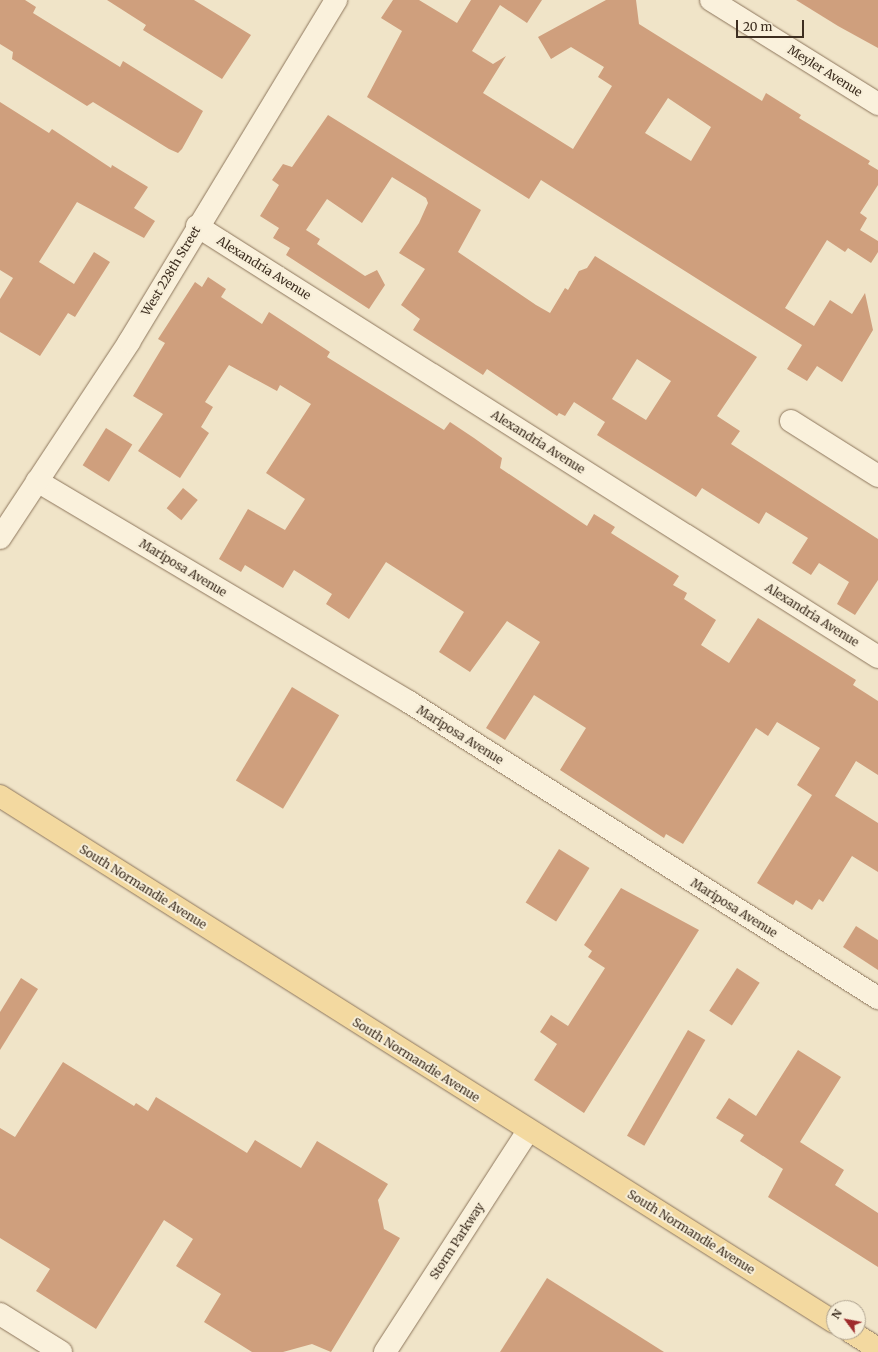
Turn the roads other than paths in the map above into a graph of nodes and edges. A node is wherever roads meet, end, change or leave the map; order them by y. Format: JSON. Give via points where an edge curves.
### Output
{"nodes":[{"id":1,"x":336,"y":0,"type":"edge"},
{"id":2,"x":711,"y":0,"type":"edge"},
{"id":3,"x":878,"y":104,"type":"edge"},
{"id":4,"x":197,"y":226,"type":"junction"},
{"id":5,"x":791,"y":421,"type":"dead end"},
{"id":6,"x":878,"y":476,"type":"edge"},
{"id":7,"x":37,"y":481,"type":"junction"},
{"id":8,"x":0,"y":538,"type":"edge"},
{"id":9,"x":878,"y":657,"type":"edge"},
{"id":10,"x":0,"y":796,"type":"edge"},
{"id":11,"x":878,"y":998,"type":"edge"},
{"id":12,"x":528,"y":1131,"type":"junction"},
{"id":13,"x":0,"y":1314,"type":"edge"},
{"id":14,"x":826,"y":1317,"type":"edge"},
{"id":15,"x":864,"y":1340,"type":"edge"},
{"id":16,"x":878,"y":1349,"type":"edge"},
{"id":17,"x":61,"y":1352,"type":"edge"},
{"id":18,"x":385,"y":1352,"type":"edge"}],
"edges":[{"from":1,"to":4,"type":"street","name":"West 228th Street"},
{"from":2,"to":3,"type":"street","name":"Meyler Avenue"},
{"from":4,"to":7,"type":"street","name":"West 228th Street","via":[[129,342]]},
{"from":4,"to":9,"type":"street","name":"Alexandria Avenue"},
{"from":5,"to":6,"type":"street"},
{"from":7,"to":8,"type":"street","name":"West 228th Street"},
{"from":7,"to":11,"type":"street","name":"Mariposa Avenue","via":[[409,702]]},
{"from":10,"to":12,"type":"main road","name":"South Normandie Avenue"},
{"from":12,"to":14,"type":"main road","name":"South Normandie Avenue"},
{"from":12,"to":18,"type":"street","name":"Storm Parkway"},
{"from":13,"to":17,"type":"street"},
{"from":15,"to":16,"type":"main road"}]}
